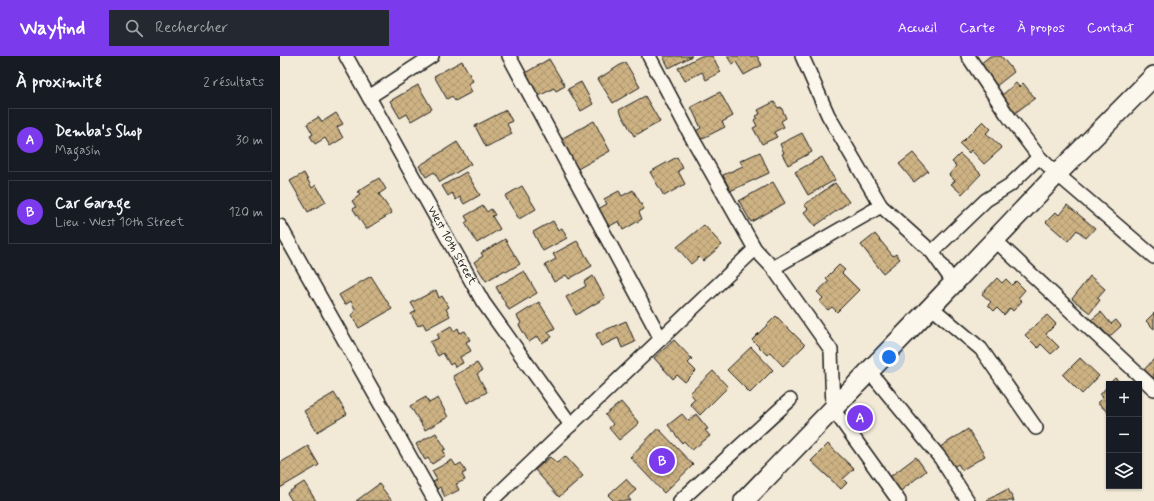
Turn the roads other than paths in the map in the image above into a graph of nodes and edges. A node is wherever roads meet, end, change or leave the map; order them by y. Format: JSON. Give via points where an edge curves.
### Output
{"nodes":[{"id":1,"x":346,"y":56,"type":"edge"},
{"id":2,"x":432,"y":56,"type":"edge"},
{"id":3,"x":509,"y":56,"type":"edge"},
{"id":4,"x":649,"y":56,"type":"edge"},
{"id":5,"x":802,"y":56,"type":"edge"},
{"id":6,"x":968,"y":56,"type":"edge"},
{"id":7,"x":1154,"y":76,"type":"edge"},
{"id":8,"x":368,"y":97,"type":"junction"},
{"id":9,"x":1039,"y":157,"type":"junction"},
{"id":10,"x":1057,"y":174,"type":"junction"},
{"id":11,"x":881,"y":206,"type":"junction"},
{"id":12,"x":280,"y":226,"type":"edge"},
{"id":13,"x":995,"y":240,"type":"junction"},
{"id":14,"x":755,"y":250,"type":"junction"},
{"id":15,"x":932,"y":252,"type":"junction"},
{"id":16,"x":1154,"y":257,"type":"edge"},
{"id":17,"x":773,"y":268,"type":"junction"},
{"id":18,"x":954,"y":283,"type":"junction"},
{"id":19,"x":931,"y":307,"type":"junction"},
{"id":20,"x":661,"y":339,"type":"junction"},
{"id":21,"x":869,"y":372,"type":"junction"},
{"id":22,"x":1154,"y":389,"type":"edge"},
{"id":23,"x":790,"y":400,"type":"dead end"},
{"id":24,"x":833,"y":409,"type":"junction"},
{"id":25,"x":572,"y":425,"type":"junction"},
{"id":26,"x":1036,"y":428,"type":"dead end"},
{"id":27,"x":435,"y":501,"type":"edge"},
{"id":28,"x":491,"y":501,"type":"edge"},
{"id":29,"x":680,"y":501,"type":"edge"},
{"id":30,"x":744,"y":501,"type":"edge"},
{"id":31,"x":899,"y":501,"type":"edge"},
{"id":32,"x":968,"y":501,"type":"edge"}],
"edges":[{"from":1,"to":8,"type":"street","name":"West 10th Street"},
{"from":2,"to":8,"type":"street"},
{"from":3,"to":20,"type":"street"},
{"from":4,"to":14,"type":"street"},
{"from":5,"to":11,"type":"street","via":[[828,115]]},
{"from":6,"to":9,"type":"street"},
{"from":7,"to":10,"type":"street"},
{"from":8,"to":25,"type":"street","name":"West 10th Street","via":[[482,302]]},
{"from":9,"to":10,"type":"street"},
{"from":9,"to":15,"type":"street","via":[[1010,185],[986,200]]},
{"from":10,"to":13,"type":"street"},
{"from":10,"to":16,"type":"street"},
{"from":11,"to":15,"type":"street"},
{"from":11,"to":17,"type":"street"},
{"from":12,"to":27,"type":"street"},
{"from":13,"to":18,"type":"street"},
{"from":13,"to":22,"type":"street"},
{"from":14,"to":17,"type":"street"},
{"from":14,"to":20,"type":"street"},
{"from":15,"to":18,"type":"street"},
{"from":17,"to":24,"type":"street","via":[[831,350]]},
{"from":18,"to":19,"type":"street"},
{"from":19,"to":21,"type":"street"},
{"from":19,"to":26,"type":"street","via":[[981,349]]},
{"from":20,"to":25,"type":"street"},
{"from":21,"to":24,"type":"street"},
{"from":21,"to":32,"type":"street","via":[[941,459]]},
{"from":23,"to":29,"type":"street"},
{"from":24,"to":30,"type":"street"},
{"from":24,"to":31,"type":"street"},
{"from":25,"to":28,"type":"street"}]}
